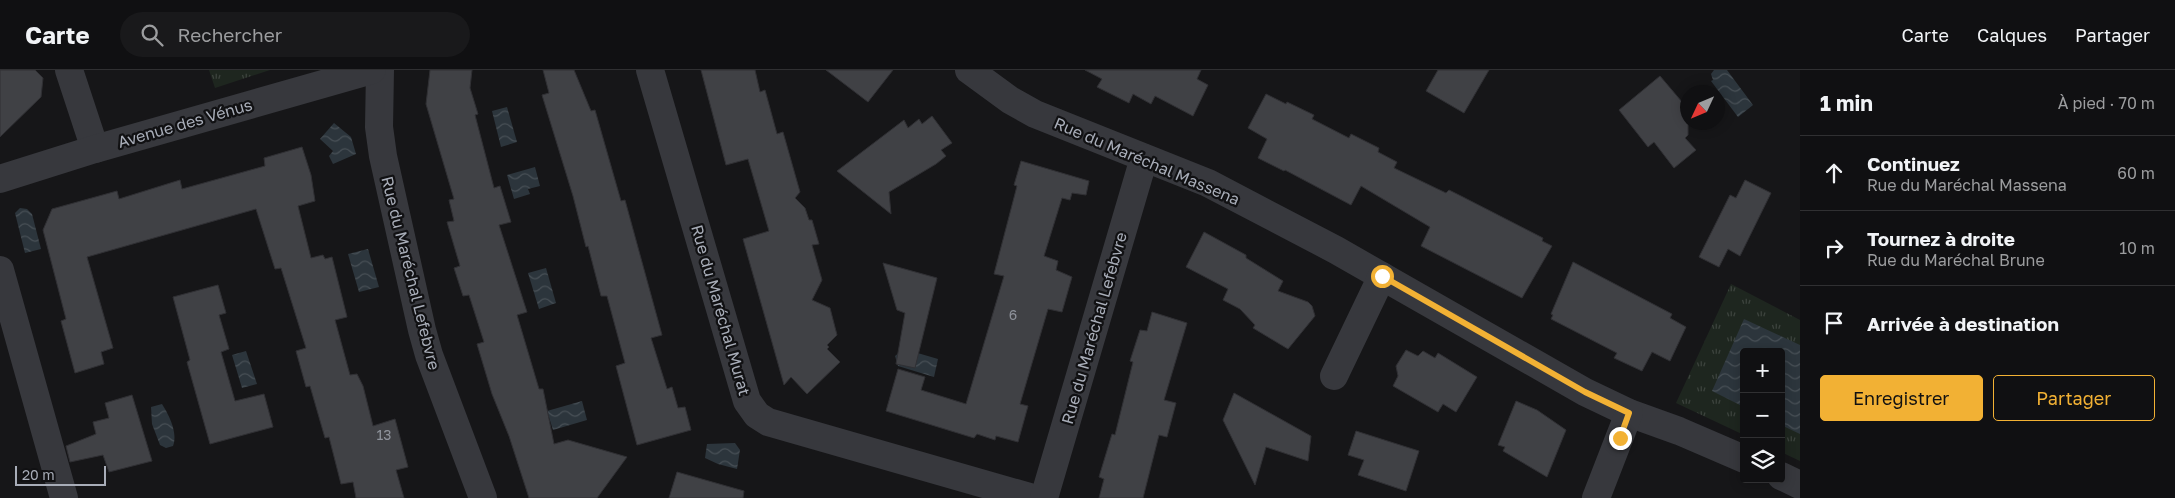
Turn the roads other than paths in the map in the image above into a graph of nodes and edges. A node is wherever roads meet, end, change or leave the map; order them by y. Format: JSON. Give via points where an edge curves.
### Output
{"nodes":[{"id":1,"x":69,"y":70,"type":"edge"},
{"id":2,"x":372,"y":70,"type":"edge"},
{"id":3,"x":380,"y":70,"type":"edge"},
{"id":4,"x":650,"y":70,"type":"edge"},
{"id":5,"x":969,"y":70,"type":"edge"},
{"id":6,"x":95,"y":149,"type":"junction"},
{"id":7,"x":1144,"y":158,"type":"junction"},
{"id":8,"x":0,"y":179,"type":"edge"},
{"id":9,"x":0,"y":270,"type":"edge"},
{"id":10,"x":1382,"y":276,"type":"junction"},
{"id":11,"x":1334,"y":376,"type":"dead end"},
{"id":12,"x":1629,"y":413,"type":"junction"},
{"id":13,"x":1740,"y":457,"type":"edge"},
{"id":14,"x":1785,"y":478,"type":"edge"},
{"id":15,"x":1800,"y":484,"type":"edge"},
{"id":16,"x":64,"y":498,"type":"edge"},
{"id":17,"x":483,"y":498,"type":"edge"},
{"id":18,"x":1033,"y":498,"type":"edge"},
{"id":19,"x":1044,"y":498,"type":"edge"},
{"id":20,"x":1596,"y":498,"type":"edge"}],
"edges":[{"from":1,"to":6,"type":"street"},
{"from":2,"to":6,"type":"street","name":"Avenue des Vénus"},
{"from":3,"to":17,"type":"street","name":"Rue du Maréchal Lefebvre","via":[[382,156],[422,330]]},
{"from":4,"to":18,"type":"street","name":"Rue du Maréchal Murat","via":[[747,401],[757,415],[768,422]]},
{"from":5,"to":7,"type":"street","name":"Rue du Maréchal Massena","via":[[1034,114]]},
{"from":6,"to":8,"type":"street","name":"Avenue des Vénus"},
{"from":7,"to":10,"type":"street","name":"Rue du Maréchal Massena","via":[[1208,183]]},
{"from":7,"to":19,"type":"street","name":"Rue du Maréchal Lefebvre"},
{"from":9,"to":16,"type":"street"},
{"from":10,"to":11,"type":"street"},
{"from":10,"to":12,"type":"street","name":"Rue du Maréchal Massena","via":[[1585,392]]},
{"from":12,"to":13,"type":"street","name":"Rue du Maréchal Massena","via":[[1679,430]]},
{"from":12,"to":20,"type":"street"},
{"from":14,"to":15,"type":"street"}]}
